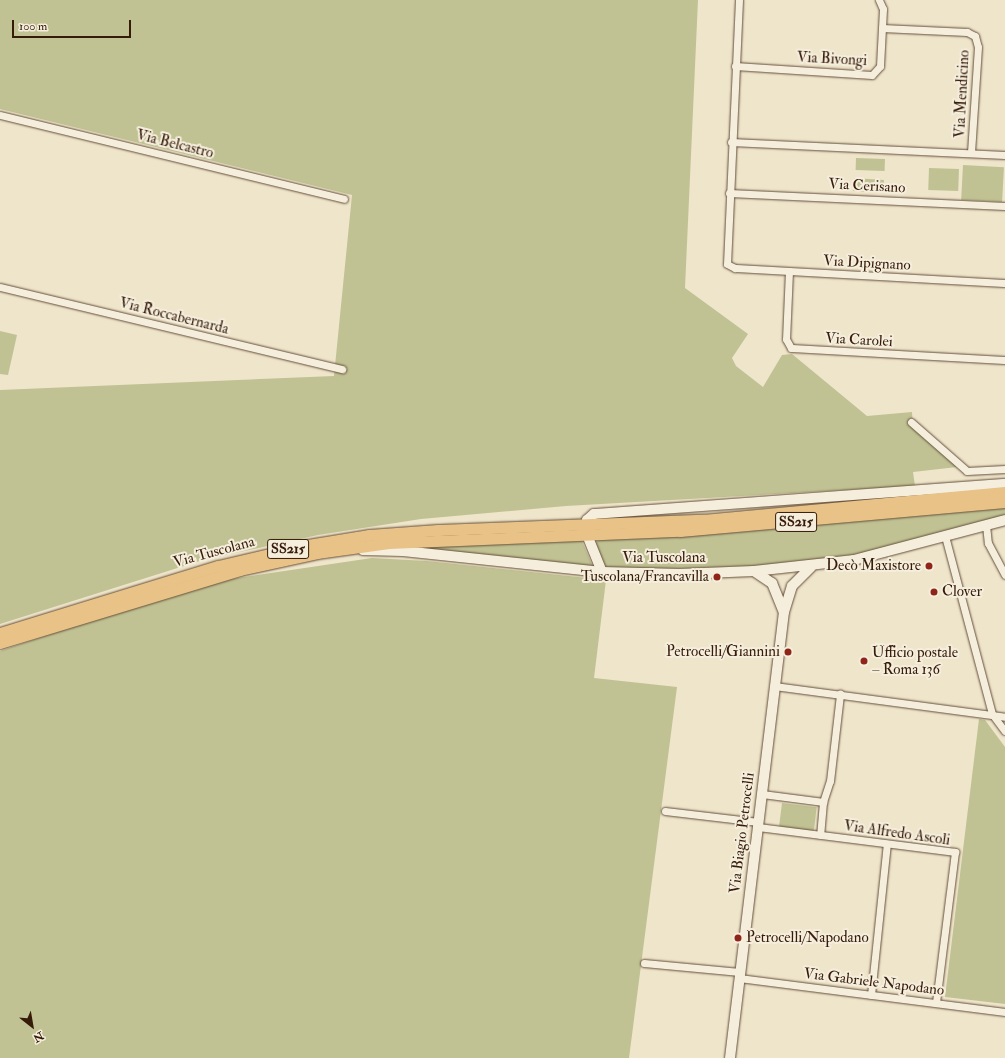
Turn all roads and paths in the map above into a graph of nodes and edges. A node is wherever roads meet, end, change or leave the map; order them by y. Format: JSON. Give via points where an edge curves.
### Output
{"nodes":[{"id":1,"x":739,"y":0,"type":"edge"},
{"id":2,"x":879,"y":0,"type":"edge"},
{"id":3,"x":882,"y":28,"type":"junction"},
{"id":4,"x":735,"y":66,"type":"junction"},
{"id":5,"x":0,"y":115,"type":"edge"},
{"id":6,"x":731,"y":142,"type":"junction"},
{"id":7,"x":971,"y":153,"type":"junction"},
{"id":8,"x":1005,"y":155,"type":"edge"},
{"id":9,"x":729,"y":193,"type":"junction"},
{"id":10,"x":344,"y":199,"type":"dead end"},
{"id":11,"x":1005,"y":206,"type":"edge"},
{"id":12,"x":789,"y":272,"type":"junction"},
{"id":13,"x":1005,"y":283,"type":"edge"},
{"id":14,"x":0,"y":287,"type":"edge"},
{"id":15,"x":1005,"y":360,"type":"edge"},
{"id":16,"x":342,"y":370,"type":"dead end"},
{"id":17,"x":911,"y":422,"type":"dead end"},
{"id":18,"x":1005,"y":469,"type":"edge"},
{"id":19,"x":1005,"y":485,"type":"edge"},
{"id":20,"x":1005,"y":492,"type":"edge"},
{"id":21,"x":968,"y":495,"type":"junction"},
{"id":22,"x":805,"y":500,"type":"junction"},
{"id":23,"x":1005,"y":502,"type":"edge"},
{"id":24,"x":865,"y":505,"type":"junction"},
{"id":25,"x":1005,"y":520,"type":"edge"},
{"id":26,"x":986,"y":525,"type":"junction"},
{"id":27,"x":586,"y":530,"type":"junction"},
{"id":28,"x":945,"y":536,"type":"junction"},
{"id":29,"x":343,"y":549,"type":"junction"},
{"id":30,"x":811,"y":567,"type":"junction"},
{"id":31,"x":754,"y":571,"type":"junction"},
{"id":32,"x":602,"y":572,"type":"junction"},
{"id":33,"x":1005,"y":575,"type":"edge"},
{"id":34,"x":784,"y":612,"type":"junction"},
{"id":35,"x":0,"y":633,"type":"edge"},
{"id":36,"x":0,"y":642,"type":"edge"},
{"id":37,"x":774,"y":686,"type":"junction"},
{"id":38,"x":840,"y":694,"type":"junction"},
{"id":39,"x":992,"y":714,"type":"junction"},
{"id":40,"x":1005,"y":717,"type":"edge"},
{"id":41,"x":1005,"y":731,"type":"edge"},
{"id":42,"x":762,"y":794,"type":"junction"},
{"id":43,"x":823,"y":802,"type":"junction"},
{"id":44,"x":664,"y":811,"type":"dead end"},
{"id":45,"x":758,"y":824,"type":"junction"},
{"id":46,"x":820,"y":835,"type":"junction"},
{"id":47,"x":887,"y":844,"type":"junction"},
{"id":48,"x":644,"y":963,"type":"dead end"},
{"id":49,"x":739,"y":975,"type":"junction"},
{"id":50,"x":871,"y":995,"type":"junction"},
{"id":51,"x":936,"y":1003,"type":"junction"},
{"id":52,"x":1005,"y":1012,"type":"edge"},
{"id":53,"x":730,"y":1058,"type":"edge"}],
"edges":[{"from":1,"to":4,"type":"street"},
{"from":2,"to":3,"type":"street","name":"Via Bivongi","via":[[883,7]]},
{"from":3,"to":4,"type":"street","name":"Via Bivongi","via":[[880,68],[872,74]]},
{"from":3,"to":7,"type":"street","name":"Via Mendicino","via":[[967,32],[975,36],[978,47]]},
{"from":4,"to":6,"type":"street"},
{"from":5,"to":10,"type":"street","name":"Via Belcastro"},
{"from":6,"to":7,"type":"street"},
{"from":6,"to":9,"type":"street"},
{"from":7,"to":8,"type":"street"},
{"from":9,"to":11,"type":"street","name":"Via Cerisano"},
{"from":9,"to":12,"type":"street","name":"Via Dipignano","via":[[725,260],[728,265]]},
{"from":12,"to":13,"type":"street","name":"Via Dipignano"},
{"from":12,"to":15,"type":"street","name":"Via Carolei","via":[[786,339],[787,345],[793,349]]},
{"from":14,"to":16,"type":"street","name":"Via Roccabernarda"},
{"from":17,"to":18,"type":"street","via":[[967,471]]},
{"from":19,"to":21,"type":"street"},
{"from":19,"to":22,"type":"street"},
{"from":20,"to":21,"type":"main road","name":"Via Tuscolana","number":"SS215"},
{"from":21,"to":24,"type":"main road","name":"Via Tuscolana","number":"SS215"},
{"from":22,"to":24,"type":"street"},
{"from":22,"to":27,"type":"street","via":[[594,514],[589,517]]},
{"from":23,"to":27,"type":"main road","name":"Via Tuscolana","number":"SS215","via":[[722,529]]},
{"from":24,"to":27,"type":"main road","name":"Via Tuscolana","number":"SS215"},
{"from":25,"to":26,"type":"street","name":"Via Tuscolana"},
{"from":26,"to":28,"type":"street","name":"Via Tuscolana"},
{"from":26,"to":33,"type":"street","via":[[989,547]]},
{"from":27,"to":29,"type":"main road","name":"Via Tuscolana","number":"SS215","via":[[413,540]]},
{"from":27,"to":32,"type":"street"},
{"from":27,"to":35,"type":"main road","name":"Via Tuscolana","number":"SS215","via":[[417,531],[308,545],[202,570]]},
{"from":28,"to":30,"type":"street","name":"Via Tuscolana","via":[[867,557]]},
{"from":28,"to":39,"type":"street"},
{"from":29,"to":32,"type":"street","name":"Via Tuscolana","via":[[403,552]]},
{"from":29,"to":36,"type":"main road","name":"Via Tuscolana","number":"SS215","via":[[283,560],[200,581]]},
{"from":30,"to":31,"type":"street","name":"Via Tuscolana"},
{"from":30,"to":34,"type":"street","name":"Via Biagio Petrocelli","via":[[792,586]]},
{"from":31,"to":32,"type":"street","name":"Via Tuscolana","via":[[680,574]]},
{"from":31,"to":34,"type":"street","via":[[772,583]]},
{"from":34,"to":37,"type":"street","name":"Via Biagio Petrocelli"},
{"from":37,"to":38,"type":"street"},
{"from":37,"to":42,"type":"street","name":"Via Biagio Petrocelli"},
{"from":38,"to":39,"type":"street"},
{"from":38,"to":43,"type":"street","via":[[830,781]]},
{"from":39,"to":40,"type":"street"},
{"from":39,"to":41,"type":"street"},
{"from":42,"to":43,"type":"street"},
{"from":42,"to":45,"type":"street","name":"Via Biagio Petrocelli"},
{"from":43,"to":46,"type":"street"},
{"from":44,"to":45,"type":"street","name":"Via Alfredo Ascoli"},
{"from":45,"to":46,"type":"street","name":"Via Alfredo Ascoli"},
{"from":45,"to":49,"type":"street","name":"Via Biagio Petrocelli"},
{"from":46,"to":47,"type":"street","name":"Via Alfredo Ascoli"},
{"from":47,"to":50,"type":"street"},
{"from":47,"to":51,"type":"street","name":"Via Alfredo Ascoli","via":[[955,852]]},
{"from":48,"to":49,"type":"street","name":"Via Gabriele Napodano"},
{"from":49,"to":50,"type":"street","name":"Via Gabriele Napodano"},
{"from":49,"to":53,"type":"street","name":"Via Biagio Petrocelli"},
{"from":50,"to":51,"type":"street","name":"Via Gabriele Napodano"},
{"from":51,"to":52,"type":"street","name":"Via Gabriele Napodano"}]}
